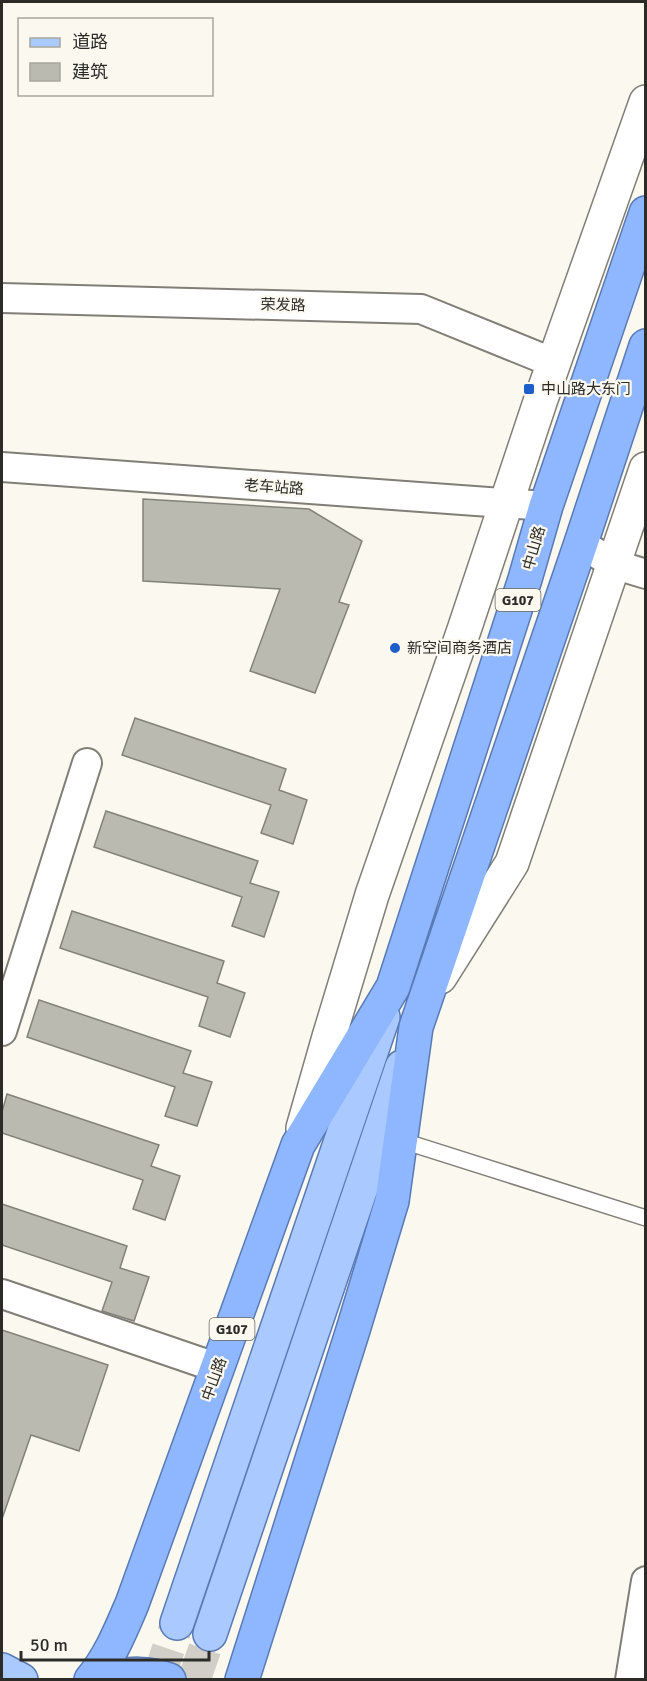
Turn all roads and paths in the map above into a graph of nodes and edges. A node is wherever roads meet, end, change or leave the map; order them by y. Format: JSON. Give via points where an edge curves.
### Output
{"nodes":[{"id":1,"x":645,"y":102,"type":"edge"},
{"id":2,"x":645,"y":213,"type":"edge"},
{"id":3,"x":2,"y":298,"type":"edge"},
{"id":4,"x":645,"y":346,"type":"edge"},
{"id":5,"x":554,"y":363,"type":"junction"},
{"id":6,"x":2,"y":467,"type":"edge"},
{"id":7,"x":645,"y":469,"type":"edge"},
{"id":8,"x":506,"y":503,"type":"junction"},
{"id":9,"x":546,"y":506,"type":"junction"},
{"id":10,"x":581,"y":543,"type":"junction"},
{"id":11,"x":613,"y":564,"type":"junction"},
{"id":12,"x":645,"y":574,"type":"edge"},
{"id":13,"x":87,"y":764,"type":"dead end"},
{"id":14,"x":393,"y":987,"type":"junction"},
{"id":15,"x":421,"y":1013,"type":"junction"},
{"id":16,"x":2,"y":1031,"type":"edge"},
{"id":17,"x":400,"y":1140,"type":"junction"},
{"id":18,"x":298,"y":1145,"type":"junction"},
{"id":19,"x":645,"y":1218,"type":"edge"},
{"id":20,"x":2,"y":1294,"type":"edge"},
{"id":21,"x":218,"y":1368,"type":"junction"},
{"id":22,"x":645,"y":1581,"type":"edge"},
{"id":23,"x":177,"y":1623,"type":"tunnel mouth"},
{"id":24,"x":210,"y":1634,"type":"tunnel mouth"},
{"id":25,"x":2,"y":1670,"type":"edge"},
{"id":26,"x":21,"y":1680,"type":"edge"},
{"id":27,"x":91,"y":1680,"type":"edge"},
{"id":28,"x":107,"y":1680,"type":"edge"},
{"id":29,"x":169,"y":1680,"type":"edge"},
{"id":30,"x":242,"y":1680,"type":"edge"},
{"id":31,"x":630,"y":1680,"type":"edge"}],
"edges":[{"from":1,"to":5,"type":"street"},
{"from":2,"to":9,"type":"highway","name":"中山路","number":"G107"},
{"from":3,"to":5,"type":"street","name":"荣发路","via":[[421,309]]},
{"from":4,"to":10,"type":"highway","number":"G107"},
{"from":5,"to":8,"type":"street"},
{"from":6,"to":8,"type":"street","name":"老车站路"},
{"from":7,"to":11,"type":"street"},
{"from":8,"to":9,"type":"street","name":"老车站路"},
{"from":8,"to":18,"type":"street","via":[[372,895]]},
{"from":9,"to":14,"type":"highway","name":"中山路","number":"G107"},
{"from":10,"to":11,"type":"street"},
{"from":10,"to":15,"type":"highway","number":"G107"},
{"from":11,"to":12,"type":"street"},
{"from":11,"to":15,"type":"street","via":[[512,863]]},
{"from":13,"to":16,"type":"street"},
{"from":14,"to":18,"type":"highway","name":"中山路","number":"G107"},
{"from":14,"to":23,"type":"main road","name":"中山路"},
{"from":15,"to":17,"type":"highway","number":"G107"},
{"from":15,"to":24,"type":"main road"},
{"from":17,"to":19,"type":"lane"},
{"from":17,"to":30,"type":"highway","number":"G107","via":[[392,1201]]},
{"from":18,"to":21,"type":"highway","name":"中山路","number":"G107"},
{"from":20,"to":21,"type":"street"},
{"from":21,"to":27,"type":"highway","name":"中山路","number":"G107","via":[[132,1604],[114,1646]]},
{"from":22,"to":31,"type":"street"},
{"from":25,"to":26,"type":"main road"},
{"from":28,"to":29,"type":"highway","via":[[153,1674]]}]}
